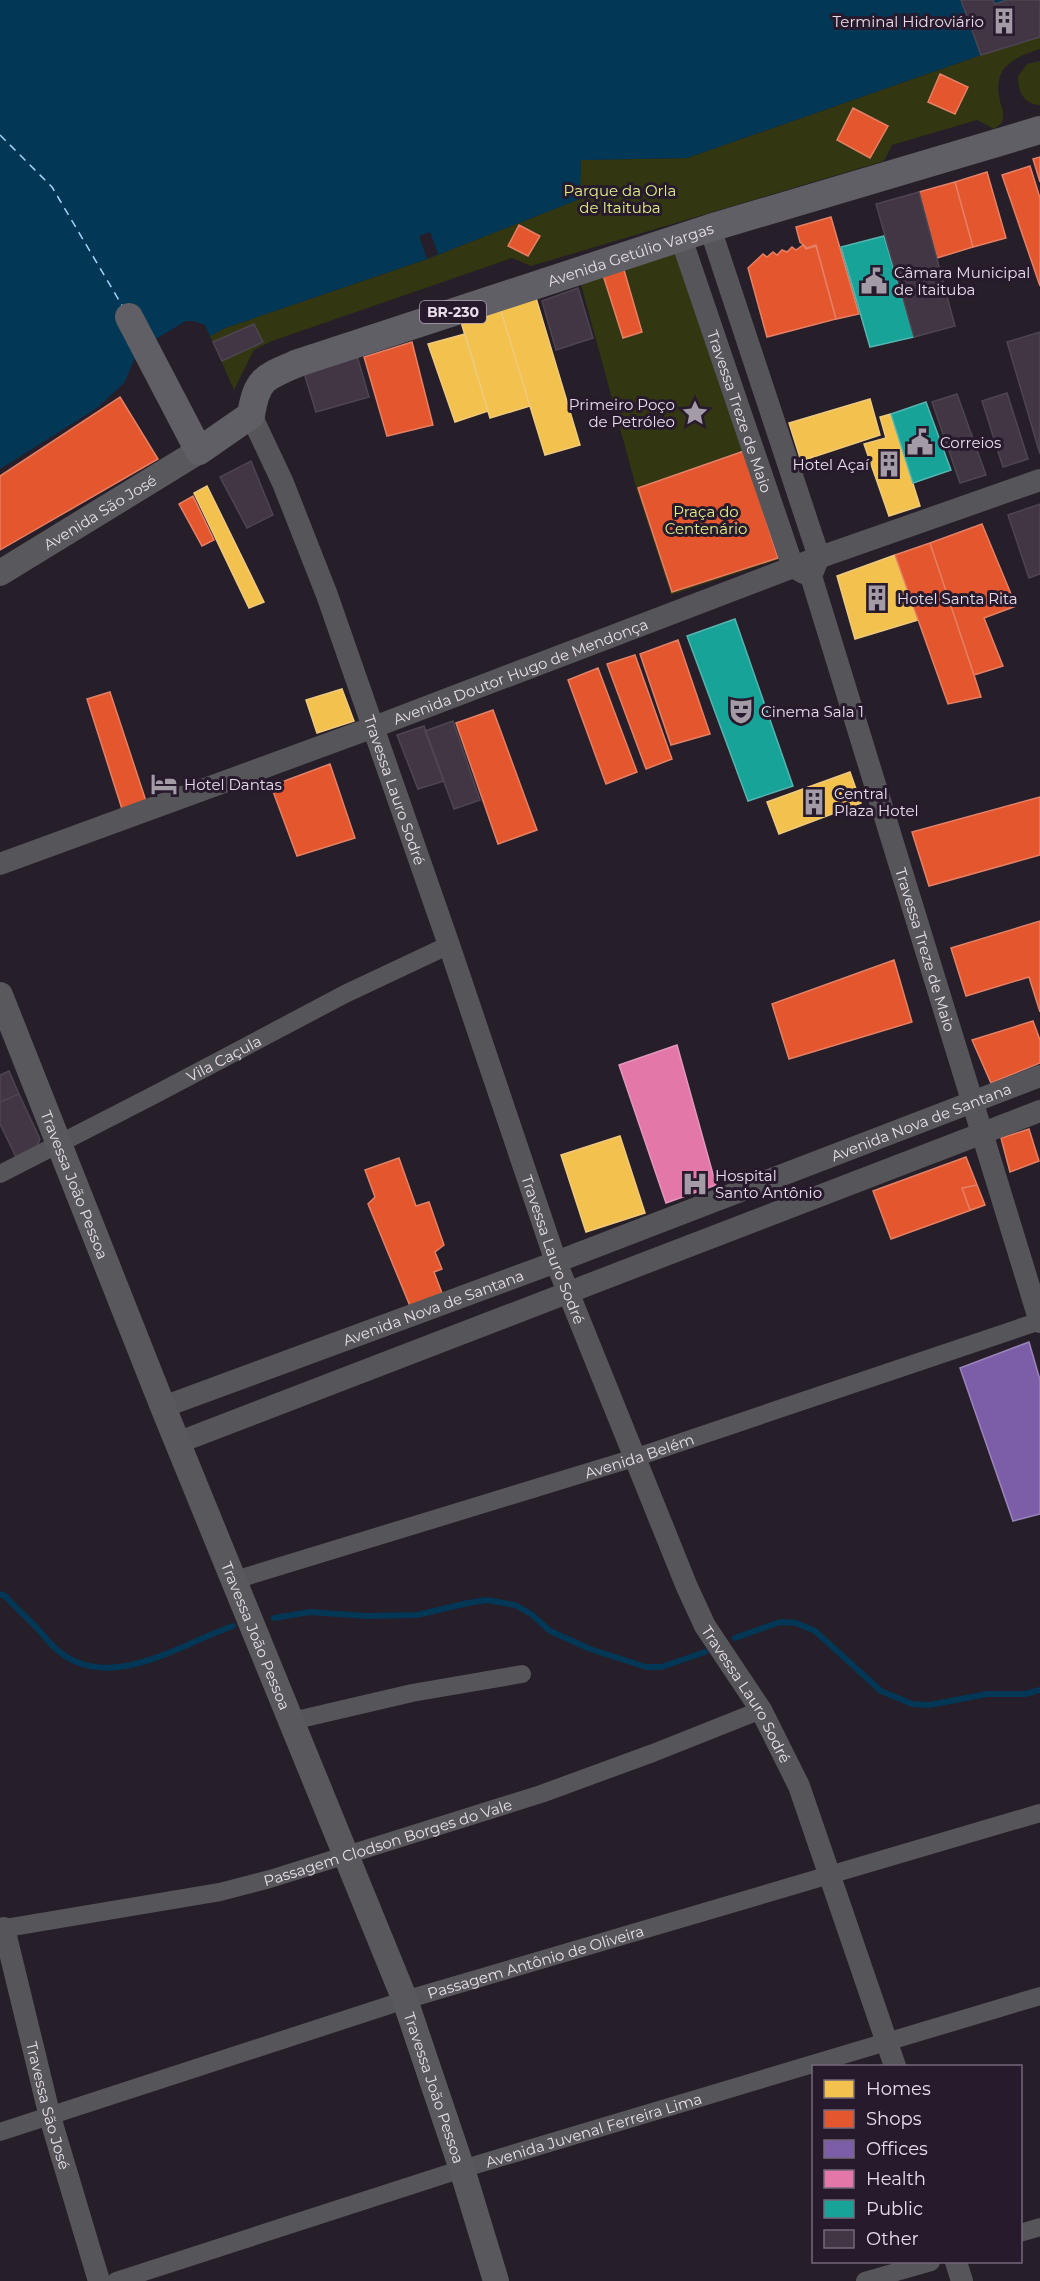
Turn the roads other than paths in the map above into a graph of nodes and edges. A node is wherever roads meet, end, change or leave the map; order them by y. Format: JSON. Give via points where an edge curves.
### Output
{"nodes":[{"id":1,"x":1040,"y":130,"type":"edge"},
{"id":2,"x":710,"y":228,"type":"junction"},
{"id":3,"x":681,"y":238,"type":"junction"},
{"id":4,"x":129,"y":317,"type":"dead end"},
{"id":5,"x":251,"y":415,"type":"junction"},
{"id":6,"x":772,"y":417,"type":"junction"},
{"id":7,"x":745,"y":427,"type":"junction"},
{"id":8,"x":199,"y":451,"type":"junction"},
{"id":9,"x":1040,"y":480,"type":"edge"},
{"id":10,"x":807,"y":567,"type":"junction"},
{"id":11,"x":0,"y":573,"type":"edge"},
{"id":12,"x":374,"y":727,"type":"junction"},
{"id":13,"x":0,"y":864,"type":"edge"},
{"id":14,"x":449,"y":945,"type":"junction"},
{"id":15,"x":0,"y":995,"type":"edge"},
{"id":16,"x":1040,"y":1076,"type":"edge"},
{"id":17,"x":971,"y":1101,"type":"junction"},
{"id":18,"x":1040,"y":1111,"type":"edge"},
{"id":19,"x":981,"y":1133,"type":"junction"},
{"id":20,"x":59,"y":1145,"type":"junction"},
{"id":21,"x":856,"y":1148,"type":"junction"},
{"id":22,"x":0,"y":1174,"type":"edge"},
{"id":23,"x":781,"y":1176,"type":"junction"},
{"id":24,"x":868,"y":1177,"type":"junction"},
{"id":25,"x":793,"y":1206,"type":"junction"},
{"id":26,"x":556,"y":1262,"type":"junction"},
{"id":27,"x":569,"y":1294,"type":"junction"},
{"id":28,"x":401,"y":1319,"type":"junction"},
{"id":29,"x":1040,"y":1322,"type":"edge"},
{"id":30,"x":412,"y":1352,"type":"junction"},
{"id":31,"x":163,"y":1407,"type":"junction"},
{"id":32,"x":177,"y":1443,"type":"junction"},
{"id":33,"x":634,"y":1458,"type":"junction"},
{"id":34,"x":235,"y":1580,"type":"junction"},
{"id":35,"x":522,"y":1674,"type":"dead end"},
{"id":36,"x":761,"y":1710,"type":"junction"},
{"id":37,"x":292,"y":1721,"type":"junction"},
{"id":38,"x":1040,"y":1813,"type":"edge"},
{"id":39,"x":346,"y":1854,"type":"junction"},
{"id":40,"x":830,"y":1875,"type":"junction"},
{"id":41,"x":2,"y":1929,"type":"edge"},
{"id":42,"x":1040,"y":1996,"type":"edge"},
{"id":43,"x":405,"y":2000,"type":"junction"},
{"id":44,"x":887,"y":2041,"type":"junction"},
{"id":45,"x":894,"y":2065,"type":"edge"},
{"id":46,"x":50,"y":2117,"type":"junction"},
{"id":47,"x":0,"y":2132,"type":"edge"},
{"id":48,"x":462,"y":2169,"type":"junction"},
{"id":49,"x":1040,"y":2227,"type":"edge"},
{"id":50,"x":1022,"y":2232,"type":"edge"},
{"id":51,"x":928,"y":2263,"type":"edge"},
{"id":52,"x":956,"y":2263,"type":"edge"},
{"id":53,"x":99,"y":2281,"type":"edge"},
{"id":54,"x":116,"y":2281,"type":"edge"},
{"id":55,"x":496,"y":2281,"type":"edge"},
{"id":56,"x":865,"y":2281,"type":"edge"},
{"id":57,"x":962,"y":2281,"type":"edge"}],
"edges":[{"from":1,"to":2,"type":"main road","name":"Avenida Getúlio Vargas","number":"BR-230"},
{"from":2,"to":3,"type":"main road","name":"Avenida Getúlio Vargas","number":"BR-230"},
{"from":2,"to":6,"type":"street","name":"Travessa Treze de Maio"},
{"from":3,"to":5,"type":"main road","name":"Avenida Getúlio Vargas","number":"BR-230","via":[[279,371],[262,380],[255,392]]},
{"from":3,"to":7,"type":"street","name":"Travessa Treze de Maio"},
{"from":4,"to":8,"type":"main road"},
{"from":5,"to":8,"type":"main road"},
{"from":5,"to":12,"type":"street","name":"Travessa Lauro Sodré","via":[[283,483]]},
{"from":6,"to":7,"type":"street"},
{"from":6,"to":10,"type":"street","name":"Travessa Treze de Maio"},
{"from":7,"to":10,"type":"street","name":"Travessa Treze de Maio"},
{"from":8,"to":11,"type":"main road","name":"Avenida São José"},
{"from":9,"to":10,"type":"street","name":"Avenida Doutor Hugo de Mendonça"},
{"from":10,"to":12,"type":"street","name":"Avenida Doutor Hugo de Mendonça"},
{"from":10,"to":17,"type":"street","name":"Travessa Treze de Maio"},
{"from":12,"to":13,"type":"street","name":"Avenida Doutor Hugo de Mendonça"},
{"from":12,"to":14,"type":"street","name":"Travessa Lauro Sodré"},
{"from":14,"to":20,"type":"street","name":"Vila Caçula","via":[[345,994]]},
{"from":14,"to":26,"type":"street","name":"Travessa Lauro Sodré"},
{"from":15,"to":20,"type":"main road","name":"Travessa João Pessoa"},
{"from":16,"to":17,"type":"street","name":"Avenida Nova de Santana"},
{"from":17,"to":19,"type":"street","name":"Travessa Treze de Maio"},
{"from":17,"to":21,"type":"street","name":"Avenida Nova de Santana"},
{"from":18,"to":19,"type":"street"},
{"from":19,"to":24,"type":"street"},
{"from":19,"to":29,"type":"street","name":"Travessa Treze de Maio"},
{"from":20,"to":22,"type":"street","name":"Vila Caçula"},
{"from":20,"to":31,"type":"main road","name":"Travessa João Pessoa"},
{"from":21,"to":23,"type":"street","name":"Avenida Nova de Santana"},
{"from":21,"to":24,"type":"street"},
{"from":23,"to":25,"type":"street"},
{"from":23,"to":26,"type":"street","name":"Avenida Nova de Santana"},
{"from":24,"to":25,"type":"street"},
{"from":25,"to":27,"type":"street"},
{"from":26,"to":27,"type":"street","name":"Travessa Lauro Sodré"},
{"from":26,"to":28,"type":"street","name":"Avenida Nova de Santana"},
{"from":27,"to":30,"type":"street"},
{"from":27,"to":33,"type":"street","name":"Travessa Lauro Sodré"},
{"from":28,"to":30,"type":"street"},
{"from":28,"to":31,"type":"street","name":"Avenida Nova de Santana"},
{"from":29,"to":33,"type":"street","name":"Avenida Belém"},
{"from":30,"to":32,"type":"street"},
{"from":31,"to":32,"type":"main road","name":"Travessa João Pessoa"},
{"from":32,"to":34,"type":"main road","name":"Travessa João Pessoa"},
{"from":33,"to":34,"type":"street","name":"Avenida Belém"},
{"from":33,"to":36,"type":"street","name":"Travessa Lauro Sodré","via":[[705,1626]]},
{"from":34,"to":37,"type":"main road","name":"Travessa João Pessoa"},
{"from":35,"to":37,"type":"street","via":[[412,1693]]},
{"from":36,"to":39,"type":"street","name":"Passagem Clodson Borges do Vale","via":[[541,1794]]},
{"from":36,"to":40,"type":"street","name":"Travessa Lauro Sodré","via":[[799,1786]]},
{"from":37,"to":39,"type":"main road","name":"Travessa João Pessoa"},
{"from":38,"to":40,"type":"street","name":"Passagem Antônio de Oliveira"},
{"from":39,"to":41,"type":"street","name":"Passagem Clodson Borges do Vale","via":[[220,1892]]},
{"from":39,"to":43,"type":"main road","name":"Travessa João Pessoa"},
{"from":40,"to":43,"type":"street","name":"Passagem Antônio de Oliveira"},
{"from":40,"to":44,"type":"street","name":"Travessa Lauro Sodré"},
{"from":41,"to":46,"type":"street","name":"Travessa São José"},
{"from":42,"to":44,"type":"street","name":"Avenida Juvenal Ferreira Lima"},
{"from":43,"to":46,"type":"street","name":"Passagem Antônio de Oliveira"},
{"from":43,"to":48,"type":"main road","name":"Travessa João Pessoa"},
{"from":44,"to":45,"type":"street","name":"Travessa Lauro Sodré"},
{"from":44,"to":48,"type":"street","name":"Avenida Juvenal Ferreira Lima"},
{"from":46,"to":47,"type":"street","name":"Passagem Antônio de Oliveira"},
{"from":46,"to":53,"type":"street","name":"Travessa São José"},
{"from":48,"to":54,"type":"street","name":"Avenida Juvenal Ferreira Lima"},
{"from":48,"to":55,"type":"main road","name":"Travessa João Pessoa"},
{"from":49,"to":50,"type":"street"},
{"from":51,"to":56,"type":"street"},
{"from":52,"to":57,"type":"street"}]}
